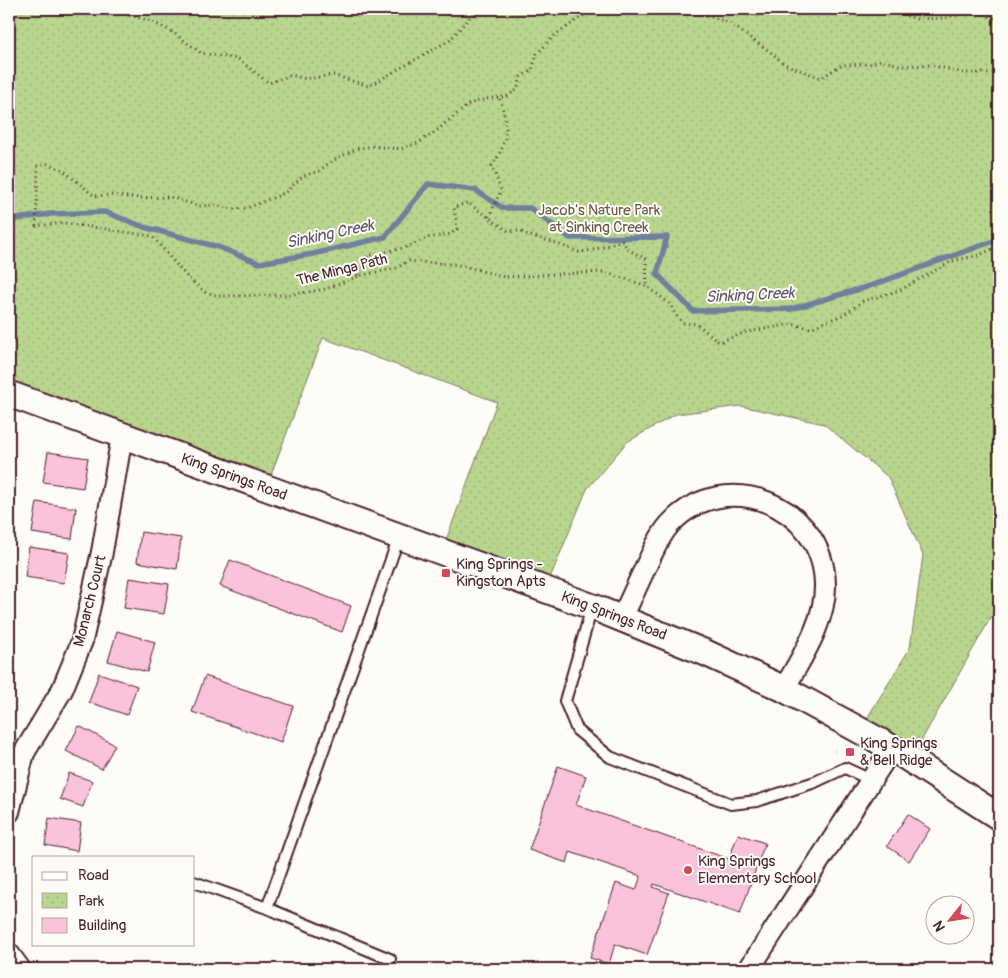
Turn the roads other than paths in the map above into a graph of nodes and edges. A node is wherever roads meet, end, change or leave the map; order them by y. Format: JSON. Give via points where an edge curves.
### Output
{"nodes":[{"id":1,"x":9,"y":394,"type":"edge"},
{"id":2,"x":122,"y":436,"type":"junction"},
{"id":3,"x":399,"y":536,"type":"junction"},
{"id":4,"x":592,"y":607,"type":"junction"},
{"id":5,"x":622,"y":618,"type":"junction"},
{"id":6,"x":784,"y":690,"type":"junction"},
{"id":7,"x":892,"y":748,"type":"junction"},
{"id":8,"x":871,"y":780,"type":"junction"},
{"id":9,"x":9,"y":812,"type":"edge"},
{"id":10,"x":999,"y":817,"type":"edge"},
{"id":11,"x":195,"y":882,"type":"edge"},
{"id":12,"x":267,"y":908,"type":"junction"},
{"id":13,"x":9,"y":954,"type":"edge"},
{"id":14,"x":390,"y":959,"type":"dead end"},
{"id":15,"x":20,"y":969,"type":"edge"},
{"id":16,"x":749,"y":969,"type":"edge"}],
"edges":[{"from":1,"to":2,"type":"street","name":"King Springs Road"},
{"from":2,"to":3,"type":"street","name":"King Springs Road"},
{"from":2,"to":9,"type":"street","name":"Monarch Court","via":[[102,552],[82,640],[62,690],[24,753]]},
{"from":3,"to":4,"type":"street","name":"King Springs Road"},
{"from":3,"to":12,"type":"lane"},
{"from":4,"to":5,"type":"street","name":"King Springs Road"},
{"from":4,"to":8,"type":"lane","via":[[564,701],[577,730],[610,757],[731,804],[757,801],[815,782],[845,768]]},
{"from":5,"to":6,"type":"street","name":"King Springs Road"},
{"from":5,"to":6,"type":"street","via":[[659,539],[686,510],[702,502],[741,495],[781,507],[814,541],[822,562],[825,585],[822,611]]},
{"from":6,"to":7,"type":"street","name":"King Springs Road"},
{"from":7,"to":8,"type":"street"},
{"from":7,"to":10,"type":"street","name":"King Springs Road"},
{"from":8,"to":16,"type":"street"},
{"from":11,"to":12,"type":"lane"},
{"from":12,"to":14,"type":"lane"},
{"from":13,"to":15,"type":"street"}]}
